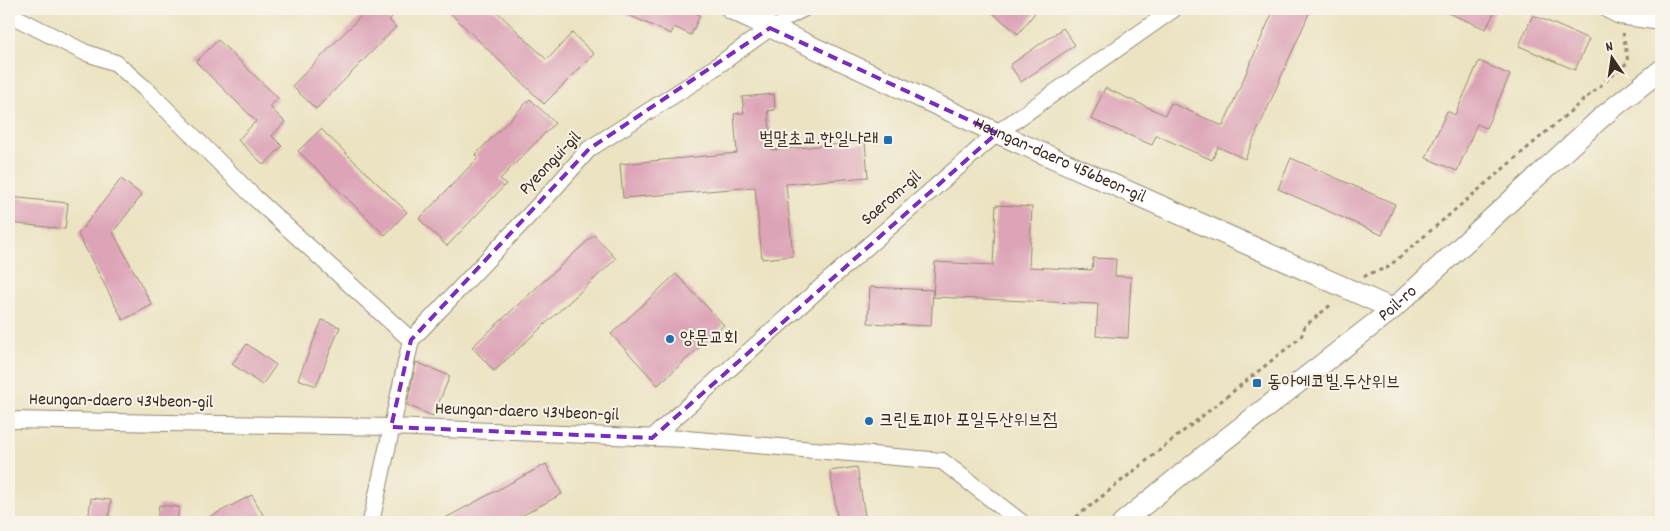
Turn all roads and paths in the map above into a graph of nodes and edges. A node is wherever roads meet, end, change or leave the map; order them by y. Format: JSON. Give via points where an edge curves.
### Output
{"nodes":[{"id":1,"x":730,"y":9,"type":"edge"},
{"id":2,"x":807,"y":9,"type":"edge"},
{"id":3,"x":1174,"y":9,"type":"edge"},
{"id":4,"x":1610,"y":9,"type":"edge"},
{"id":5,"x":9,"y":14,"type":"edge"},
{"id":6,"x":1661,"y":20,"type":"edge"},
{"id":7,"x":770,"y":28,"type":"junction"},
{"id":8,"x":1661,"y":70,"type":"edge"},
{"id":9,"x":997,"y":133,"type":"junction"},
{"id":10,"x":1393,"y":308,"type":"junction"},
{"id":11,"x":411,"y":340,"type":"junction"},
{"id":12,"x":9,"y":420,"type":"edge"},
{"id":13,"x":391,"y":427,"type":"junction"},
{"id":14,"x":652,"y":438,"type":"junction"},
{"id":15,"x":371,"y":522,"type":"edge"},
{"id":16,"x":1021,"y":522,"type":"edge"},
{"id":17,"x":1123,"y":522,"type":"edge"}],
"edges":[{"from":1,"to":7,"type":"street","name":"Heungan-daero 456beon-gil"},
{"from":2,"to":7,"type":"street"},
{"from":3,"to":9,"type":"street","name":"Saerom-gil"},
{"from":4,"to":6,"type":"street","via":[[1620,14]]},
{"from":5,"to":11,"type":"street","via":[[84,52],[116,63],[255,198]]},
{"from":7,"to":9,"type":"street","name":"Heungan-daero 456beon-gil"},
{"from":7,"to":11,"type":"street","name":"Pyeongui-gil","via":[[696,81],[589,149]]},
{"from":8,"to":10,"type":"street","name":"Poil-ro","via":[[1603,116]]},
{"from":9,"to":10,"type":"street","name":"Heungan-daero 456beon-gil"},
{"from":9,"to":14,"type":"street","name":"Saerom-gil"},
{"from":10,"to":17,"type":"street","name":"Poil-ro"},
{"from":11,"to":13,"type":"street"},
{"from":12,"to":13,"type":"street","name":"Heungan-daero 434beon-gil"},
{"from":13,"to":14,"type":"street","name":"Heungan-daero 434beon-gil"},
{"from":13,"to":15,"type":"street"},
{"from":14,"to":16,"type":"street","name":"Heungan-daero 434beon-gil","via":[[942,460]]}]}
